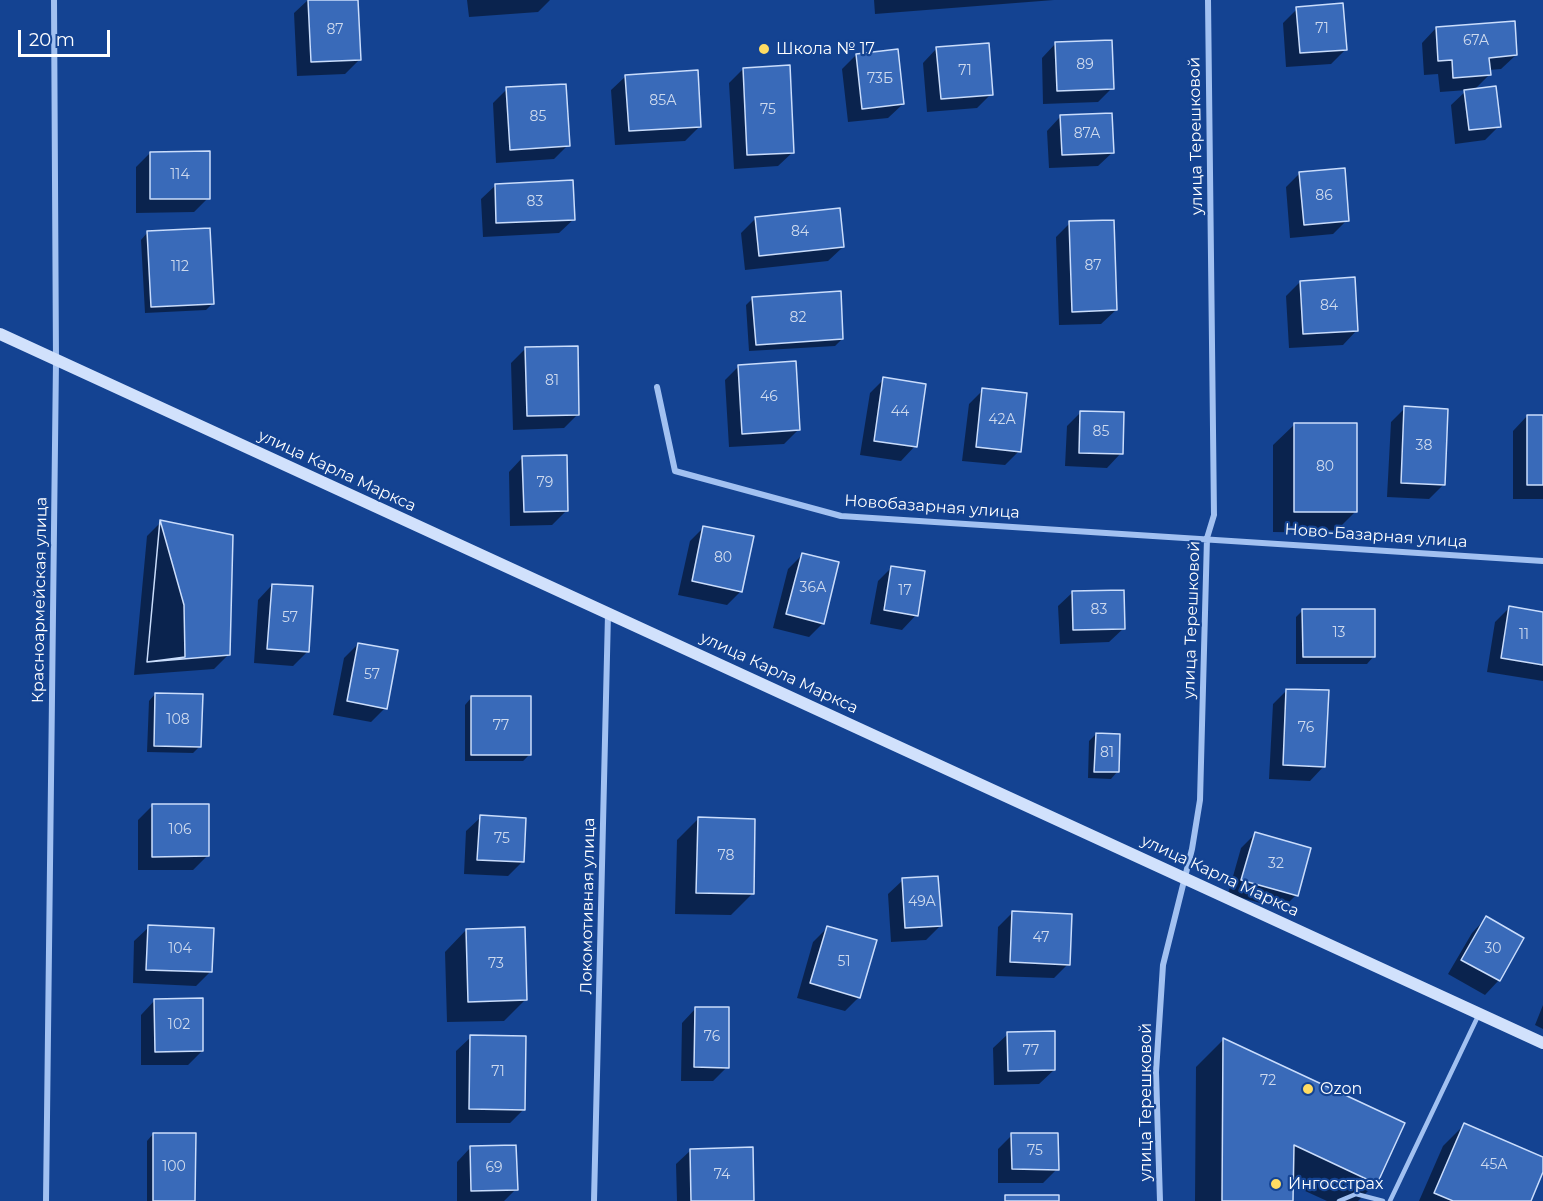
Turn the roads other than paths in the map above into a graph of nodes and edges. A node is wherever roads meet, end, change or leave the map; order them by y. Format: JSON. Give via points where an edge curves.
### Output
{"nodes":[{"id":1,"x":54,"y":0,"type":"edge"},
{"id":2,"x":1208,"y":0,"type":"edge"},
{"id":3,"x":0,"y":334,"type":"edge"},
{"id":4,"x":56,"y":360,"type":"junction"},
{"id":5,"x":657,"y":387,"type":"dead end"},
{"id":6,"x":1207,"y":538,"type":"junction"},
{"id":7,"x":1543,"y":561,"type":"edge"},
{"id":8,"x":608,"y":613,"type":"junction"},
{"id":9,"x":1184,"y":878,"type":"junction"},
{"id":10,"x":1479,"y":1014,"type":"junction"},
{"id":11,"x":1543,"y":1043,"type":"edge"},
{"id":12,"x":46,"y":1201,"type":"edge"},
{"id":13,"x":594,"y":1201,"type":"edge"},
{"id":14,"x":1160,"y":1201,"type":"edge"},
{"id":15,"x":1340,"y":1201,"type":"edge"},
{"id":16,"x":1383,"y":1201,"type":"edge"},
{"id":17,"x":1390,"y":1201,"type":"edge"}],
"edges":[{"from":1,"to":4,"type":"street","name":"Красноармейская улица"},
{"from":2,"to":6,"type":"street","name":"улица Терешковой","via":[[1214,515]]},
{"from":3,"to":4,"type":"street","name":"улица Карла Маркса"},
{"from":4,"to":8,"type":"street","name":"улица Карла Маркса"},
{"from":4,"to":12,"type":"street","name":"Красноармейская улица"},
{"from":5,"to":6,"type":"street","name":"Новобазарная улица","via":[[675,471],[841,516]]},
{"from":6,"to":7,"type":"street","name":"Ново-Базарная улица"},
{"from":6,"to":9,"type":"street","name":"улица Терешковой","via":[[1200,800]]},
{"from":8,"to":9,"type":"street","name":"улица Карла Маркса"},
{"from":8,"to":13,"type":"street","name":"Локомотивная улица"},
{"from":9,"to":10,"type":"street","name":"улица Карла Маркса"},
{"from":9,"to":14,"type":"street","name":"улица Терешковой","via":[[1163,965],[1156,1072]]},
{"from":10,"to":11,"type":"street","name":"улица Карла Маркса"},
{"from":10,"to":17,"type":"lane"},
{"from":15,"to":16,"type":"lane","via":[[1356,1194]]}]}
